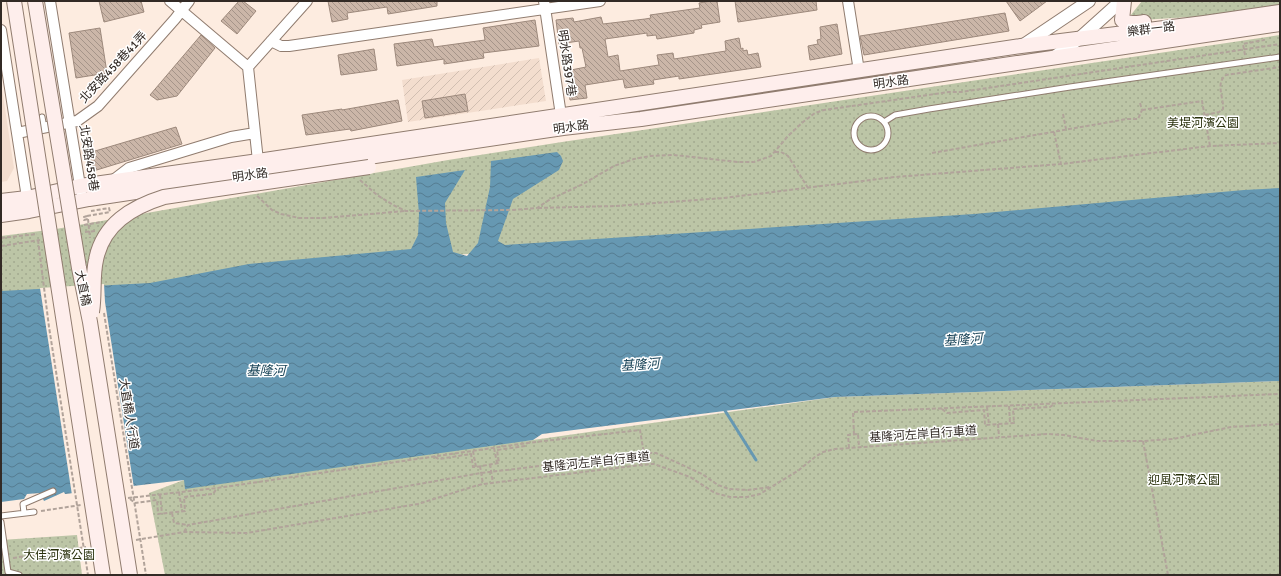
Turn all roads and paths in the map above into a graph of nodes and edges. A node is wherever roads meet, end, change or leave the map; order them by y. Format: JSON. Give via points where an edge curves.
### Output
{"nodes":[{"id":1,"x":14,"y":1,"type":"edge"},
{"id":2,"x":35,"y":1,"type":"edge"},
{"id":3,"x":50,"y":1,"type":"edge"},
{"id":4,"x":170,"y":1,"type":"edge"},
{"id":5,"x":189,"y":1,"type":"edge"},
{"id":6,"x":307,"y":1,"type":"edge"},
{"id":7,"x":600,"y":1,"type":"edge"},
{"id":8,"x":848,"y":1,"type":"edge"},
{"id":9,"x":1089,"y":1,"type":"edge"},
{"id":10,"x":1123,"y":1,"type":"edge"},
{"id":11,"x":545,"y":5,"type":"edge"},
{"id":12,"x":181,"y":11,"type":"junction"},
{"id":13,"x":1280,"y":12,"type":"edge"},
{"id":14,"x":1204,"y":23,"type":"junction"},
{"id":15,"x":1280,"y":24,"type":"edge"},
{"id":16,"x":1,"y":30,"type":"edge"},
{"id":17,"x":1080,"y":38,"type":"junction"},
{"id":18,"x":1264,"y":40,"type":"dead end"},
{"id":19,"x":271,"y":41,"type":"junction"},
{"id":20,"x":1249,"y":43,"type":"dead end"},
{"id":21,"x":1021,"y":46,"type":"junction"},
{"id":22,"x":1280,"y":57,"type":"edge"},
{"id":23,"x":1053,"y":58,"type":"junction"},
{"id":24,"x":248,"y":67,"type":"junction"},
{"id":25,"x":1280,"y":67,"type":"edge"},
{"id":26,"x":859,"y":71,"type":"junction"},
{"id":27,"x":1140,"y":103,"type":"dead end"},
{"id":28,"x":1142,"y":110,"type":"junction"},
{"id":29,"x":1063,"y":114,"type":"dead end"},
{"id":30,"x":1205,"y":115,"type":"junction"},
{"id":31,"x":42,"y":117,"type":"dead end"},
{"id":32,"x":641,"y":119,"type":"junction"},
{"id":33,"x":562,"y":122,"type":"junction"},
{"id":34,"x":884,"y":122,"type":"junction"},
{"id":35,"x":70,"y":123,"type":"junction"},
{"id":36,"x":44,"y":128,"type":"junction"},
{"id":37,"x":1066,"y":129,"type":"junction"},
{"id":38,"x":1054,"y":131,"type":"junction"},
{"id":39,"x":17,"y":133,"type":"junction"},
{"id":40,"x":255,"y":133,"type":"junction"},
{"id":41,"x":1280,"y":143,"type":"edge"},
{"id":42,"x":1210,"y":146,"type":"junction"},
{"id":43,"x":775,"y":152,"type":"dead end"},
{"id":44,"x":932,"y":153,"type":"dead end"},
{"id":45,"x":258,"y":161,"type":"junction"},
{"id":46,"x":1060,"y":164,"type":"junction"},
{"id":47,"x":358,"y":180,"type":"dead end"},
{"id":48,"x":111,"y":181,"type":"junction"},
{"id":49,"x":80,"y":186,"type":"junction"},
{"id":50,"x":808,"y":188,"type":"junction"},
{"id":51,"x":262,"y":192,"type":"dead end"},
{"id":52,"x":82,"y":200,"type":"junction"},
{"id":53,"x":1,"y":201,"type":"edge"},
{"id":54,"x":28,"y":204,"type":"junction"},
{"id":55,"x":537,"y":208,"type":"dead end"},
{"id":56,"x":512,"y":210,"type":"dead end"},
{"id":57,"x":91,"y":211,"type":"dead end"},
{"id":58,"x":406,"y":211,"type":"junction"},
{"id":59,"x":1,"y":215,"type":"edge"},
{"id":60,"x":88,"y":219,"type":"dead end"},
{"id":61,"x":104,"y":222,"type":"dead end"},
{"id":62,"x":36,"y":227,"type":"dead end"},
{"id":63,"x":85,"y":232,"type":"dead end"},
{"id":64,"x":37,"y":234,"type":"junction"},
{"id":65,"x":1,"y":238,"type":"edge"},
{"id":66,"x":104,"y":308,"type":"dead end"},
{"id":67,"x":90,"y":322,"type":"junction"},
{"id":68,"x":1280,"y":394,"type":"edge"},
{"id":69,"x":1054,"y":404,"type":"junction"},
{"id":70,"x":1009,"y":406,"type":"junction"},
{"id":71,"x":988,"y":407,"type":"junction"},
{"id":72,"x":942,"y":408,"type":"junction"},
{"id":73,"x":1010,"y":423,"type":"junction"},
{"id":74,"x":998,"y":424,"type":"junction"},
{"id":75,"x":1280,"y":424,"type":"edge"},
{"id":76,"x":989,"y":425,"type":"junction"},
{"id":77,"x":854,"y":435,"type":"junction"},
{"id":78,"x":999,"y":437,"type":"junction"},
{"id":79,"x":1143,"y":441,"type":"junction"},
{"id":80,"x":527,"y":443,"type":"junction"},
{"id":81,"x":859,"y":447,"type":"junction"},
{"id":82,"x":494,"y":448,"type":"junction"},
{"id":83,"x":849,"y":448,"type":"junction"},
{"id":84,"x":473,"y":451,"type":"junction"},
{"id":85,"x":649,"y":453,"type":"junction"},
{"id":86,"x":640,"y":454,"type":"junction"},
{"id":87,"x":644,"y":454,"type":"junction"},
{"id":88,"x":434,"y":456,"type":"junction"},
{"id":89,"x":496,"y":463,"type":"junction"},
{"id":90,"x":490,"y":464,"type":"junction"},
{"id":91,"x":650,"y":464,"type":"junction"},
{"id":92,"x":641,"y":465,"type":"junction"},
{"id":93,"x":480,"y":466,"type":"junction"},
{"id":94,"x":476,"y":467,"type":"junction"},
{"id":95,"x":491,"y":472,"type":"junction"},
{"id":96,"x":481,"y":473,"type":"junction"},
{"id":97,"x":493,"y":483,"type":"junction"},
{"id":98,"x":483,"y":484,"type":"junction"},
{"id":99,"x":771,"y":486,"type":"junction"},
{"id":100,"x":217,"y":488,"type":"junction"},
{"id":101,"x":53,"y":491,"type":"dead end"},
{"id":102,"x":179,"y":492,"type":"junction"},
{"id":103,"x":160,"y":495,"type":"junction"},
{"id":104,"x":129,"y":498,"type":"junction"},
{"id":105,"x":121,"y":499,"type":"dead end"},
{"id":106,"x":82,"y":505,"type":"dead end"},
{"id":107,"x":34,"y":512,"type":"joint"},
{"id":108,"x":182,"y":512,"type":"junction"},
{"id":109,"x":24,"y":513,"type":"junction"},
{"id":110,"x":172,"y":513,"type":"junction"},
{"id":111,"x":162,"y":514,"type":"junction"},
{"id":112,"x":1,"y":516,"type":"edge"},
{"id":113,"x":1,"y":522,"type":"edge"},
{"id":114,"x":188,"y":525,"type":"junction"},
{"id":115,"x":18,"y":575,"type":"edge"},
{"id":116,"x":88,"y":575,"type":"edge"},
{"id":117,"x":103,"y":575,"type":"edge"},
{"id":118,"x":130,"y":575,"type":"edge"},
{"id":119,"x":146,"y":575,"type":"edge"},
{"id":120,"x":1168,"y":575,"type":"edge"}],
"edges":[{"from":1,"to":117,"type":"main road","name":"大直橋","bridge":true},
{"from":2,"to":67,"type":"main road","name":"大直橋","bridge":true},
{"from":3,"to":35,"type":"street","name":"北安路458巷"},
{"from":4,"to":12,"type":"street"},
{"from":5,"to":12,"type":"street","name":"北安路458巷41弄"},
{"from":6,"to":19,"type":"street"},
{"from":7,"to":11,"type":"street"},
{"from":8,"to":26,"type":"street"},
{"from":9,"to":21,"type":"street","name":"明水路"},
{"from":10,"to":14,"type":"main road","via":[[1122,20],[1125,22],[1182,20]]},
{"from":10,"to":17,"type":"street","name":"明水路"},
{"from":11,"to":19,"type":"street","via":[[289,46],[281,46]]},
{"from":11,"to":33,"type":"street","name":"明水路397巷"},
{"from":12,"to":24,"type":"street"},
{"from":12,"to":35,"type":"street","name":"北安路458巷41弄","via":[[98,106]]},
{"from":13,"to":14,"type":"main road","name":"樂群一路"},
{"from":14,"to":17,"type":"main road","name":"樂群一路"},
{"from":15,"to":23,"type":"main road","name":"樂群一路"},
{"from":16,"to":39,"type":"street"},
{"from":17,"to":21,"type":"main road","name":"樂群一路"},
{"from":17,"to":23,"type":"street","name":"明水路"},
{"from":18,"to":20,"type":"path"},
{"from":19,"to":24,"type":"street"},
{"from":21,"to":26,"type":"main road","name":"明水路"},
{"from":22,"to":34,"type":"lane","via":[[895,115]]},
{"from":23,"to":32,"type":"main road","name":"明水路"},
{"from":24,"to":40,"type":"street"},
{"from":25,"to":30,"type":"path","via":[[1226,75],[1220,83],[1223,109]]},
{"from":26,"to":33,"type":"main road","name":"明水路"},
{"from":27,"to":28,"type":"path"},
{"from":28,"to":30,"type":"path","via":[[1202,101]]},
{"from":28,"to":37,"type":"path","via":[[1138,119],[1126,118]]},
{"from":29,"to":37,"type":"path"},
{"from":30,"to":42,"type":"path"},
{"from":31,"to":36,"type":"lane"},
{"from":32,"to":33,"type":"main road","name":"明水路"},
{"from":32,"to":67,"type":"main road","bridge":true,"via":[[607,129],[164,197],[137,207],[110,230],[96,259]]},
{"from":33,"to":45,"type":"main road","name":"明水路"},
{"from":33,"to":52,"type":"main road","name":"明水路"},
{"from":34,"to":34,"type":"lane","via":[[874,117],[863,118],[854,131],[856,141],[869,150],[880,148],[887,139],[887,127]]},
{"from":35,"to":36,"type":"street","name":"北安路458巷41弄"},
{"from":35,"to":49,"type":"street","name":"北安路458巷"},
{"from":36,"to":39,"type":"street","name":"北安路458巷41弄"},
{"from":37,"to":38,"type":"path"},
{"from":38,"to":44,"type":"path"},
{"from":38,"to":46,"type":"path"},
{"from":39,"to":54,"type":"street"},
{"from":40,"to":45,"type":"street"},
{"from":40,"to":48,"type":"street","via":[[231,137],[129,168]]},
{"from":41,"to":42,"type":"path"},
{"from":42,"to":46,"type":"path"},
{"from":43,"to":50,"type":"path","via":[[788,156]]},
{"from":45,"to":48,"type":"main road","name":"明水路"},
{"from":46,"to":50,"type":"path","via":[[895,177]]},
{"from":47,"to":58,"type":"path","via":[[383,199]]},
{"from":48,"to":49,"type":"main road","name":"明水路"},
{"from":49,"to":52,"type":"street","name":"北安路458巷"},
{"from":49,"to":54,"type":"main road","name":"明水路"},
{"from":50,"to":55,"type":"path","via":[[724,198],[614,206]]},
{"from":51,"to":58,"type":"path","via":[[254,194],[272,210],[299,218]]},
{"from":52,"to":54,"type":"main road","name":"明水路"},
{"from":53,"to":54,"type":"main road","name":"明水路"},
{"from":54,"to":59,"type":"main road","name":"明水路"},
{"from":56,"to":58,"type":"path"},
{"from":57,"to":60,"type":"path","bridge":true,"via":[[109,208],[110,212],[84,217],[84,220]]},
{"from":61,"to":63,"type":"path","bridge":true,"via":[[84,225]]},
{"from":62,"to":64,"type":"path"},
{"from":64,"to":65,"type":"path"},
{"from":64,"to":116,"type":"path","bridge":true},
{"from":66,"to":119,"type":"path","name":"大直橋人行道","bridge":true},
{"from":67,"to":118,"type":"main road","name":"大直橋","bridge":true},
{"from":68,"to":69,"type":"path"},
{"from":69,"to":70,"type":"path"},
{"from":69,"to":73,"type":"path","via":[[1050,407],[1013,409],[1014,423]]},
{"from":70,"to":71,"type":"path"},
{"from":70,"to":73,"type":"path"},
{"from":71,"to":72,"type":"path"},
{"from":71,"to":76,"type":"path"},
{"from":72,"to":76,"type":"path","via":[[947,413],[984,410],[985,425]]},
{"from":72,"to":77,"type":"path","via":[[853,412]]},
{"from":73,"to":74,"type":"path"},
{"from":74,"to":76,"type":"path"},
{"from":74,"to":78,"type":"path"},
{"from":75,"to":79,"type":"path","name":"基隆河左岸自行車道","via":[[1238,426],[1173,439]]},
{"from":77,"to":81,"type":"path","via":[[858,434]]},
{"from":77,"to":83,"type":"path","via":[[848,435]]},
{"from":78,"to":79,"type":"path","name":"基隆河左岸自行車道","via":[[1047,434],[1097,441]]},
{"from":78,"to":81,"type":"path","name":"基隆河左岸自行車道"},
{"from":79,"to":120,"type":"path"},
{"from":80,"to":82,"type":"path"},
{"from":80,"to":87,"type":"path","via":[[640,430]]},
{"from":80,"to":89,"type":"path","via":[[525,446],[497,450],[499,463]]},
{"from":81,"to":83,"type":"path","name":"基隆河左岸自行車道"},
{"from":82,"to":84,"type":"path"},
{"from":82,"to":89,"type":"path"},
{"from":83,"to":99,"type":"path","name":"基隆河左岸自行車道","via":[[823,452]]},
{"from":84,"to":88,"type":"path"},
{"from":84,"to":94,"type":"path"},
{"from":85,"to":87,"type":"path"},
{"from":85,"to":91,"type":"path"},
{"from":85,"to":99,"type":"path","via":[[670,459],[728,489],[748,490]]},
{"from":86,"to":87,"type":"path"},
{"from":86,"to":92,"type":"path"},
{"from":86,"to":95,"type":"path"},
{"from":88,"to":94,"type":"path","via":[[439,459],[471,454],[473,467]]},
{"from":88,"to":100,"type":"path"},
{"from":89,"to":90,"type":"path"},
{"from":90,"to":93,"type":"path"},
{"from":90,"to":95,"type":"path"},
{"from":91,"to":92,"type":"path","name":"基隆河左岸自行車道"},
{"from":91,"to":99,"type":"path","name":"基隆河左岸自行車道","via":[[690,477],[715,493],[730,497],[747,498],[760,494]]},
{"from":92,"to":97,"type":"path","name":"基隆河左岸自行車道"},
{"from":93,"to":94,"type":"path"},
{"from":93,"to":96,"type":"path"},
{"from":95,"to":96,"type":"path"},
{"from":95,"to":97,"type":"path"},
{"from":96,"to":98,"type":"path"},
{"from":96,"to":114,"type":"path"},
{"from":97,"to":98,"type":"path","name":"基隆河左岸自行車道"},
{"from":98,"to":114,"type":"path","name":"基隆河左岸自行車道","via":[[418,504],[247,533],[184,532]]},
{"from":100,"to":102,"type":"path"},
{"from":100,"to":108,"type":"path","via":[[213,494],[184,497],[186,511]]},
{"from":101,"to":109,"type":"lane","via":[[23,504]]},
{"from":102,"to":103,"type":"path"},
{"from":102,"to":108,"type":"path"},
{"from":103,"to":104,"type":"path"},
{"from":103,"to":111,"type":"path"},
{"from":104,"to":105,"type":"path"},
{"from":104,"to":111,"type":"path","via":[[135,503],[157,500],[158,514]]},
{"from":106,"to":107,"type":"path"},
{"from":107,"to":109,"type":"lane"},
{"from":108,"to":110,"type":"path"},
{"from":109,"to":112,"type":"lane"},
{"from":110,"to":111,"type":"path"},
{"from":110,"to":114,"type":"path","via":[[174,523]]},
{"from":113,"to":115,"type":"lane","via":[[8,572]]}]}
